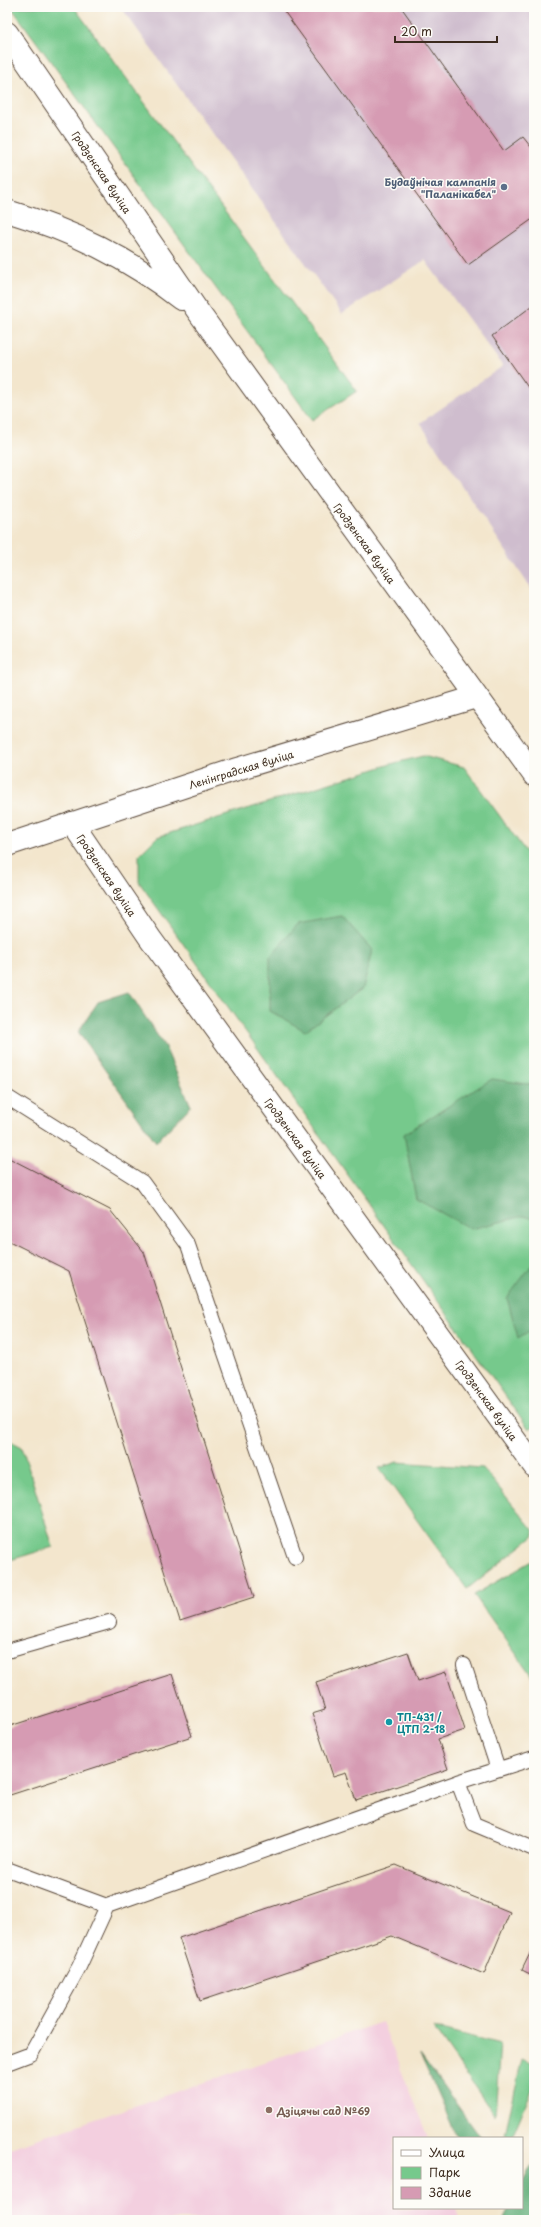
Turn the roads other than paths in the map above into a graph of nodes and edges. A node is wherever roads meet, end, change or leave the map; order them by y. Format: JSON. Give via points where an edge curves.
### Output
{"nodes":[{"id":1,"x":7,"y":33,"type":"edge"},
{"id":2,"x":7,"y":211,"type":"edge"},
{"id":3,"x":197,"y":310,"type":"junction"},
{"id":4,"x":476,"y":697,"type":"junction"},
{"id":5,"x":534,"y":775,"type":"edge"},
{"id":6,"x":72,"y":823,"type":"junction"},
{"id":7,"x":7,"y":845,"type":"edge"},
{"id":8,"x":7,"y":1097,"type":"edge"},
{"id":9,"x":530,"y":1454,"type":"edge"},
{"id":10,"x":295,"y":1557,"type":"dead end"},
{"id":11,"x":109,"y":1622,"type":"dead end"},
{"id":12,"x":7,"y":1651,"type":"edge"},
{"id":13,"x":464,"y":1665,"type":"dead end"},
{"id":14,"x":534,"y":1758,"type":"edge"},
{"id":15,"x":498,"y":1769,"type":"junction"},
{"id":16,"x":458,"y":1782,"type":"junction"},
{"id":17,"x":534,"y":1849,"type":"edge"},
{"id":18,"x":7,"y":1870,"type":"edge"},
{"id":19,"x":107,"y":1906,"type":"junction"},
{"id":20,"x":7,"y":2062,"type":"edge"}],
"edges":[{"from":1,"to":3,"type":"main road","name":"Гродзенская вуліца"},
{"from":2,"to":3,"type":"main road","name":"Гродзенская вуліца","via":[[68,231],[113,252],[152,276]]},
{"from":3,"to":4,"type":"main road","name":"Гродзенская вуліца"},
{"from":4,"to":5,"type":"main road","name":"Гродзенская вуліца"},
{"from":4,"to":6,"type":"main road","name":"Ленінградская вуліца","via":[[237,769]]},
{"from":6,"to":7,"type":"main road","name":"Ленінградская вуліца"},
{"from":6,"to":9,"type":"main road","name":"Гродзенская вуліца","via":[[150,938]]},
{"from":8,"to":10,"type":"lane","via":[[142,1182],[188,1245]]},
{"from":11,"to":12,"type":"lane"},
{"from":13,"to":15,"type":"lane"},
{"from":14,"to":15,"type":"lane"},
{"from":15,"to":16,"type":"lane"},
{"from":16,"to":17,"type":"lane","via":[[474,1824]]},
{"from":16,"to":19,"type":"lane"},
{"from":18,"to":19,"type":"lane"},
{"from":19,"to":20,"type":"lane","via":[[79,1967],[31,2054]]}]}
